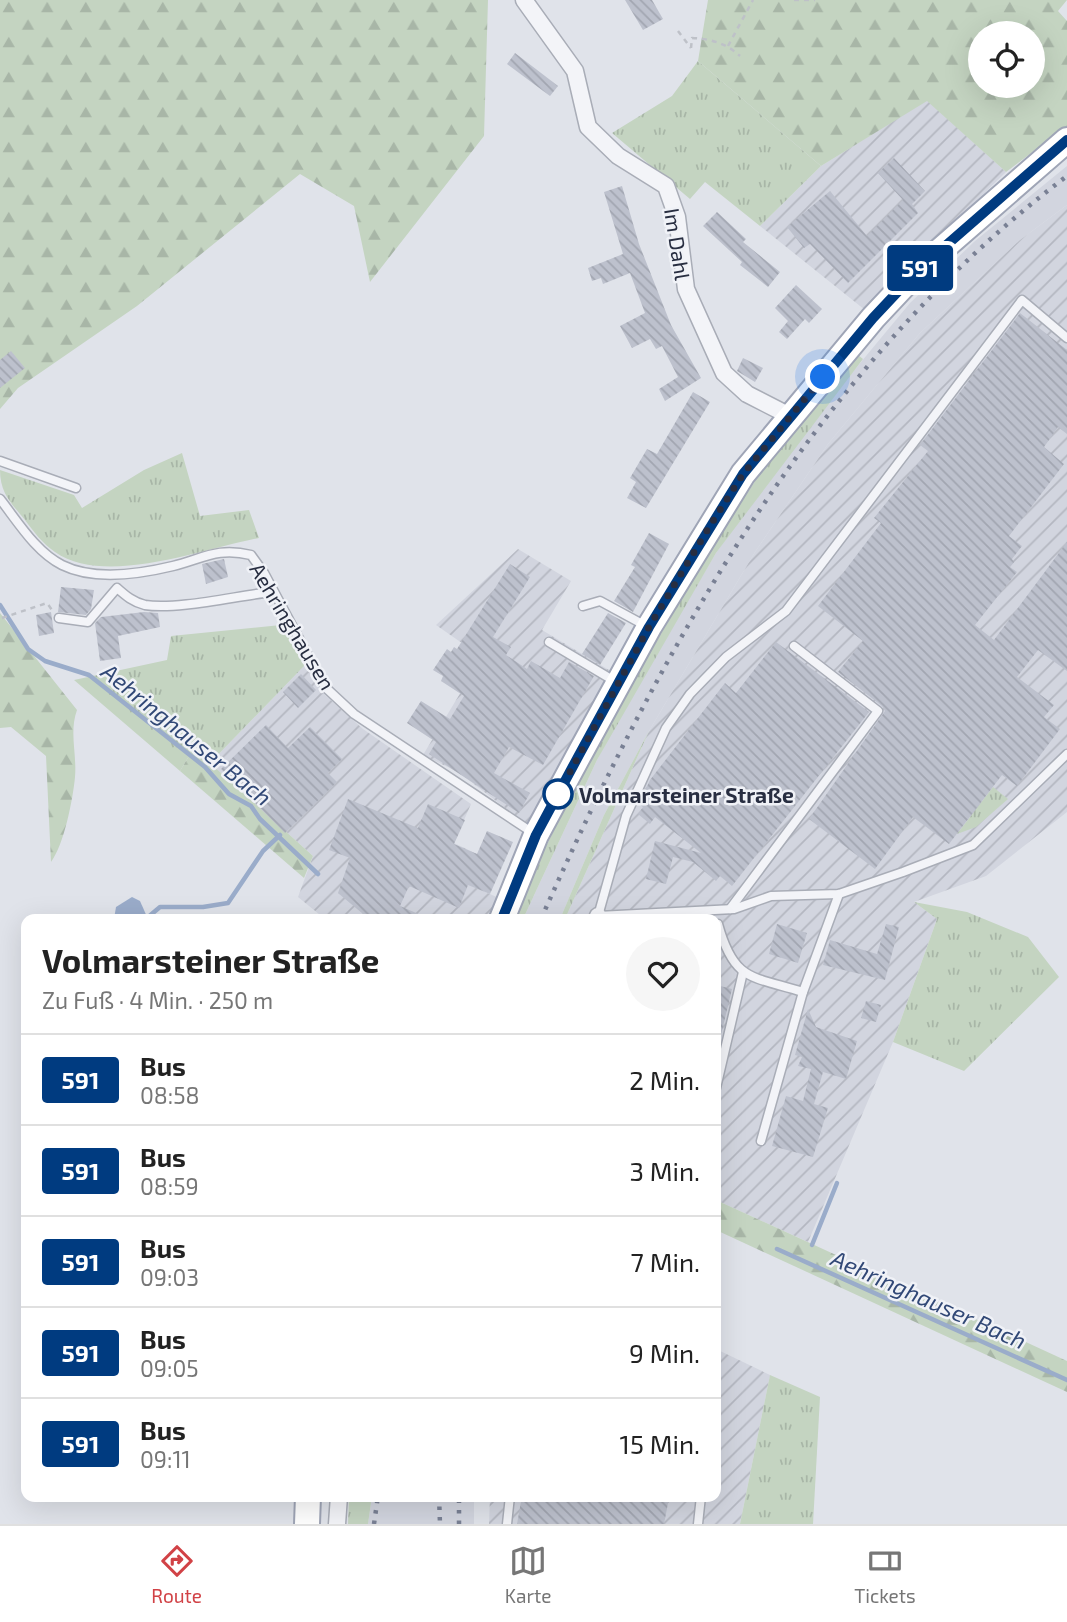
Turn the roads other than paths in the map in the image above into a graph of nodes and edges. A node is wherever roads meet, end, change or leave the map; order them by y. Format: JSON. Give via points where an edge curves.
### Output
{"nodes":[{"id":1,"x":524,"y":0,"type":"edge"},
{"id":2,"x":1065,"y":142,"type":"edge"},
{"id":3,"x":1067,"y":338,"type":"edge"},
{"id":4,"x":790,"y":416,"type":"junction"},
{"id":5,"x":0,"y":461,"type":"edge"},
{"id":6,"x":76,"y":488,"type":"dead end"},
{"id":7,"x":0,"y":499,"type":"edge"},
{"id":8,"x":274,"y":595,"type":"junction"},
{"id":9,"x":583,"y":606,"type":"dead end"},
{"id":10,"x":59,"y":618,"type":"road end"},
{"id":11,"x":649,"y":627,"type":"junction"},
{"id":12,"x":548,"y":642,"type":"dead end"},
{"id":13,"x":794,"y":646,"type":"dead end"},
{"id":14,"x":618,"y":684,"type":"junction"},
{"id":15,"x":1067,"y":754,"type":"edge"},
{"id":16,"x":536,"y":835,"type":"junction"},
{"id":17,"x":839,"y":894,"type":"junction"},
{"id":18,"x":730,"y":909,"type":"junction"},
{"id":19,"x":504,"y":914,"type":"edge"},
{"id":20,"x":598,"y":914,"type":"edge"},
{"id":21,"x":647,"y":914,"type":"edge"},
{"id":22,"x":721,"y":933,"type":"edge"},
{"id":23,"x":743,"y":972,"type":"junction"},
{"id":24,"x":803,"y":992,"type":"junction"},
{"id":25,"x":721,"y":1067,"type":"edge"},
{"id":26,"x":761,"y":1141,"type":"dead end"},
{"id":27,"x":308,"y":1502,"type":"edge"},
{"id":28,"x":339,"y":1502,"type":"edge"},
{"id":29,"x":510,"y":1502,"type":"edge"},
{"id":30,"x":700,"y":1502,"type":"edge"},
{"id":31,"x":307,"y":1524,"type":"edge"},
{"id":32,"x":337,"y":1524,"type":"edge"},
{"id":33,"x":508,"y":1524,"type":"edge"},
{"id":34,"x":698,"y":1524,"type":"edge"}],
"edges":[{"from":1,"to":4,"type":"street","name":"Im Dahl","via":[[575,71],[588,127],[618,156],[666,186],[677,217],[686,289],[724,373],[747,394]]},
{"from":2,"to":4,"type":"main road","via":[[919,269]]},
{"from":3,"to":20,"type":"lane","via":[[1022,300],[786,611],[726,657],[690,694],[639,780]]},
{"from":4,"to":11,"type":"main road","via":[[743,474]]},
{"from":5,"to":6,"type":"lane"},
{"from":7,"to":8,"type":"lane","name":"Aehringhausen","via":[[41,548],[63,566],[109,576],[172,566],[218,551],[236,552],[251,555]]},
{"from":8,"to":10,"type":"lane","via":[[164,606],[129,599],[117,588],[88,622]]},
{"from":8,"to":16,"type":"lane","name":"Aehringhausen","via":[[325,687],[354,714]]},
{"from":9,"to":11,"type":"lane","via":[[600,601]]},
{"from":11,"to":14,"type":"main road"},
{"from":12,"to":14,"type":"lane"},
{"from":13,"to":18,"type":"lane","via":[[878,711]]},
{"from":14,"to":16,"type":"main road"},
{"from":15,"to":17,"type":"lane","via":[[973,845]]},
{"from":16,"to":19,"type":"main road"},
{"from":17,"to":18,"type":"lane","via":[[771,896]]},
{"from":17,"to":24,"type":"lane"},
{"from":18,"to":21,"type":"lane"},
{"from":22,"to":23,"type":"lane","via":[[730,959]]},
{"from":23,"to":24,"type":"lane"},
{"from":23,"to":25,"type":"lane"},
{"from":24,"to":26,"type":"lane"},
{"from":27,"to":31,"type":"main road"},
{"from":28,"to":32,"type":"street"},
{"from":29,"to":33,"type":"lane"},
{"from":30,"to":34,"type":"lane"}]}
